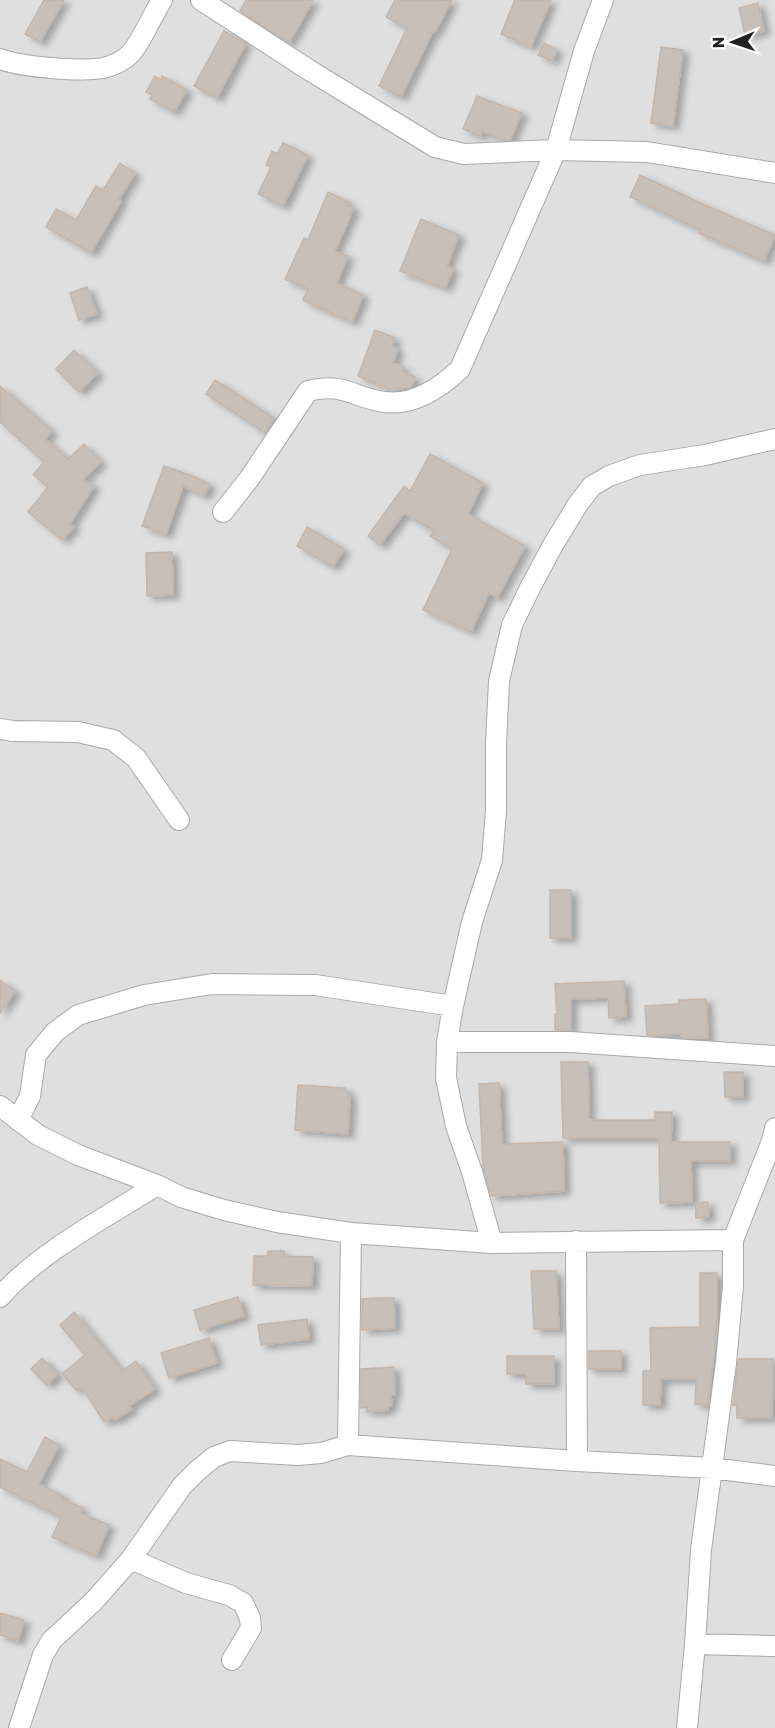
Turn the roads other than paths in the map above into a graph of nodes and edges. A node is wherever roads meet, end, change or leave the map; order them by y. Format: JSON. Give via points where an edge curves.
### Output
{"nodes":[{"id":1,"x":162,"y":0,"type":"edge"},
{"id":2,"x":201,"y":0,"type":"edge"},
{"id":3,"x":603,"y":0,"type":"edge"},
{"id":4,"x":0,"y":59,"type":"edge"},
{"id":5,"x":556,"y":150,"type":"junction"},
{"id":6,"x":775,"y":173,"type":"edge"},
{"id":7,"x":775,"y":439,"type":"edge"},
{"id":8,"x":224,"y":512,"type":"dead end"},
{"id":9,"x":0,"y":729,"type":"edge"},
{"id":10,"x":179,"y":820,"type":"dead end"},
{"id":11,"x":453,"y":1005,"type":"junction"},
{"id":12,"x":447,"y":1042,"type":"junction"},
{"id":13,"x":775,"y":1056,"type":"edge"},
{"id":14,"x":0,"y":1106,"type":"edge"},
{"id":15,"x":18,"y":1120,"type":"junction"},
{"id":16,"x":774,"y":1136,"type":"edge"},
{"id":17,"x":157,"y":1185,"type":"junction"},
{"id":18,"x":351,"y":1233,"type":"junction"},
{"id":19,"x":733,"y":1239,"type":"junction"},
{"id":20,"x":576,"y":1241,"type":"junction"},
{"id":21,"x":492,"y":1243,"type":"junction"},
{"id":22,"x":0,"y":1297,"type":"edge"},
{"id":23,"x":348,"y":1445,"type":"junction"},
{"id":24,"x":577,"y":1461,"type":"junction"},
{"id":25,"x":712,"y":1468,"type":"junction"},
{"id":26,"x":775,"y":1476,"type":"edge"},
{"id":27,"x":131,"y":1559,"type":"junction"},
{"id":28,"x":695,"y":1644,"type":"junction"},
{"id":29,"x":775,"y":1646,"type":"edge"},
{"id":30,"x":232,"y":1660,"type":"dead end"},
{"id":31,"x":19,"y":1728,"type":"edge"},
{"id":32,"x":687,"y":1728,"type":"edge"}],
"edges":[{"from":1,"to":4,"type":"street","via":[[130,55],[118,64],[101,69],[60,68],[14,65]]},
{"from":2,"to":5,"type":"street","via":[[435,147],[464,154]]},
{"from":3,"to":5,"type":"street"},
{"from":5,"to":6,"type":"street","via":[[647,152]]},
{"from":5,"to":8,"type":"street","via":[[460,369],[444,385],[402,403],[384,402],[335,387],[308,391]]},
{"from":7,"to":11,"type":"street","via":[[640,465],[609,476],[592,486],[553,545],[512,625],[500,681],[492,860],[472,922]]},
{"from":9,"to":10,"type":"street","via":[[78,732],[113,740],[136,758]]},
{"from":11,"to":12,"type":"street"},
{"from":11,"to":15,"type":"street","via":[[315,985],[212,984],[144,995],[78,1015],[55,1032],[36,1055],[30,1096]]},
{"from":12,"to":13,"type":"street","via":[[570,1042]]},
{"from":12,"to":21,"type":"street","via":[[446,1078],[456,1126]]},
{"from":14,"to":15,"type":"street"},
{"from":15,"to":17,"type":"street","via":[[78,1155]]},
{"from":16,"to":19,"type":"street"},
{"from":17,"to":18,"type":"street","via":[[224,1210]]},
{"from":17,"to":22,"type":"street","via":[[47,1256]]},
{"from":18,"to":21,"type":"street"},
{"from":18,"to":23,"type":"street"},
{"from":19,"to":20,"type":"street"},
{"from":19,"to":25,"type":"street","via":[[729,1330]]},
{"from":20,"to":21,"type":"street"},
{"from":20,"to":24,"type":"street"},
{"from":23,"to":24,"type":"street"},
{"from":23,"to":27,"type":"street","via":[[321,1453],[230,1451],[214,1457],[182,1486]]},
{"from":24,"to":25,"type":"street"},
{"from":25,"to":26,"type":"street"},
{"from":25,"to":28,"type":"street","via":[[701,1550]]},
{"from":27,"to":30,"type":"street","via":[[186,1583],[229,1595],[243,1604],[251,1628]]},
{"from":27,"to":31,"type":"street","via":[[52,1640],[43,1655]]},
{"from":28,"to":29,"type":"street"},
{"from":28,"to":32,"type":"street"}]}
